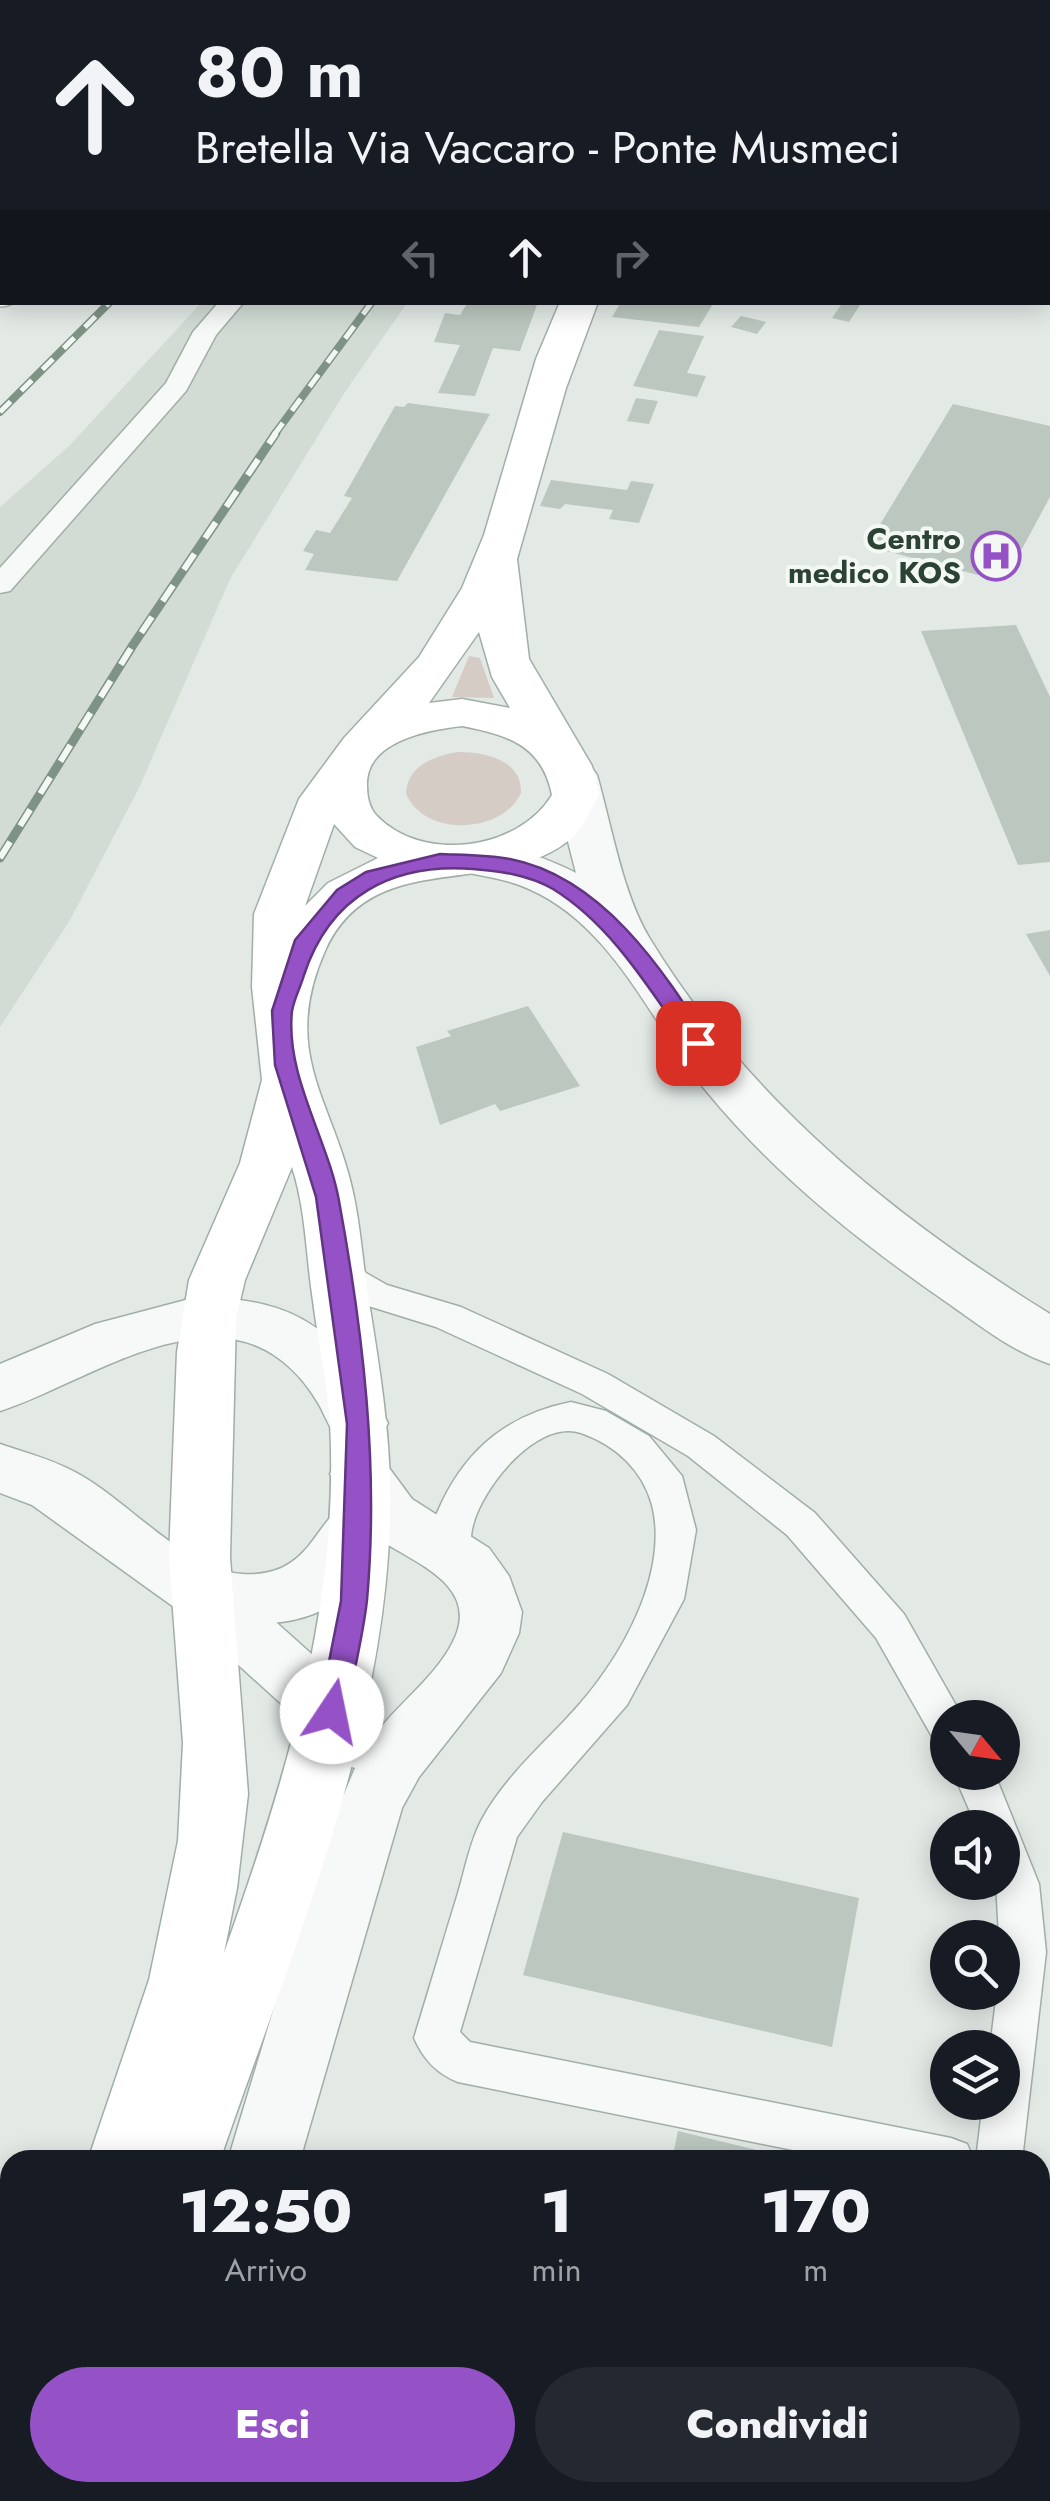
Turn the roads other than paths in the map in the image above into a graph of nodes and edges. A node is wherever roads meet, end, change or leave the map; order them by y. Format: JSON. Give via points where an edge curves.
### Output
{"nodes":[{"id":1,"x":229,"y":305,"type":"edge"},
{"id":2,"x":579,"y":305,"type":"edge"},
{"id":3,"x":498,"y":553,"type":"junction"},
{"id":4,"x":0,"y":584,"type":"edge"},
{"id":5,"x":356,"y":758,"type":"junction"},
{"id":6,"x":570,"y":766,"type":"junction"},
{"id":7,"x":456,"y":860,"type":"junction"},
{"id":8,"x":633,"y":952,"type":"junction"},
{"id":9,"x":282,"y":1011,"type":"junction"},
{"id":10,"x":288,"y":1080,"type":"junction"},
{"id":11,"x":332,"y":1250,"type":"junction"},
{"id":12,"x":208,"y":1318,"type":"junction"},
{"id":13,"x":1050,"y":1342,"type":"edge"},
{"id":14,"x":0,"y":1389,"type":"edge"},
{"id":15,"x":0,"y":1468,"type":"edge"},
{"id":16,"x":359,"y":1474,"type":"junction"},
{"id":17,"x":471,"y":1568,"type":"junction"},
{"id":18,"x":200,"y":1592,"type":"junction"},
{"id":19,"x":932,"y":1700,"type":"edge"},
{"id":20,"x":332,"y":1712,"type":"junction"},
{"id":21,"x":368,"y":1812,"type":"junction"},
{"id":22,"x":1019,"y":1900,"type":"edge"},
{"id":23,"x":128,"y":2150,"type":"edge"},
{"id":24,"x":187,"y":2150,"type":"edge"},
{"id":25,"x":267,"y":2150,"type":"edge"},
{"id":26,"x":901,"y":2150,"type":"edge"},
{"id":27,"x":1001,"y":2150,"type":"edge"}],
"edges":[{"from":1,"to":4,"type":"lane","via":[[204,332],[177,386]]},
{"from":2,"to":3,"type":"main road","via":[[557,353]]},
{"from":3,"to":5,"type":"main road","via":[[429,675]]},
{"from":3,"to":6,"type":"main road","via":[[498,634],[506,666]]},
{"from":5,"to":6,"type":"main road","via":[[417,718],[475,714],[530,728]]},
{"from":5,"to":7,"type":"main road","via":[[341,795],[362,830],[410,854]]},
{"from":5,"to":9,"type":"main road","via":[[323,796],[279,904],[274,938]]},
{"from":6,"to":7,"type":"main road","via":[[568,813],[552,830],[502,854]]},
{"from":6,"to":8,"type":"street","via":[[604,888]]},
{"from":7,"to":8,"type":"street","via":[[509,865],[558,883],[598,913]]},
{"from":7,"to":9,"type":"main road","via":[[374,876],[344,895],[306,940]]},
{"from":8,"to":13,"type":"street","via":[[718,1070],[803,1162],[962,1288]]},
{"from":9,"to":10,"type":"main road"},
{"from":10,"to":11,"type":"main road","via":[[328,1197]]},
{"from":10,"to":12,"type":"main road","via":[[267,1164],[217,1280]]},
{"from":11,"to":16,"type":"main road"},
{"from":11,"to":19,"type":"lane","via":[[354,1282],[375,1295],[448,1316],[702,1446],[814,1538],[890,1626]]},
{"from":12,"to":14,"type":"street","via":[[150,1327]]},
{"from":12,"to":16,"type":"street","via":[[243,1318],[290,1338],[330,1373]]},
{"from":12,"to":18,"type":"main road"},
{"from":15,"to":18,"type":"street","via":[[54,1488]]},
{"from":16,"to":17,"type":"street","via":[[392,1517]]},
{"from":16,"to":18,"type":"street","via":[[324,1574],[298,1591],[246,1600]]},
{"from":16,"to":20,"type":"main road","via":[[354,1601]]},
{"from":17,"to":21,"type":"street","via":[[491,1613],[485,1640],[397,1752]]},
{"from":17,"to":26,"type":"lane","via":[[452,1539],[452,1520],[502,1446],[543,1422],[571,1416],[593,1421],[636,1446],[663,1476],[677,1530],[664,1598],[613,1694],[498,1830],[436,2038],[458,2061]]},
{"from":18,"to":20,"type":"street"},
{"from":18,"to":23,"type":"main road","via":[[216,1790],[210,1860],[160,2061]]},
{"from":20,"to":21,"type":"street","via":[[366,1756]]},
{"from":20,"to":24,"type":"main road"},
{"from":21,"to":25,"type":"street"},
{"from":22,"to":27,"type":"lane","via":[[1024,1952]]}]}
